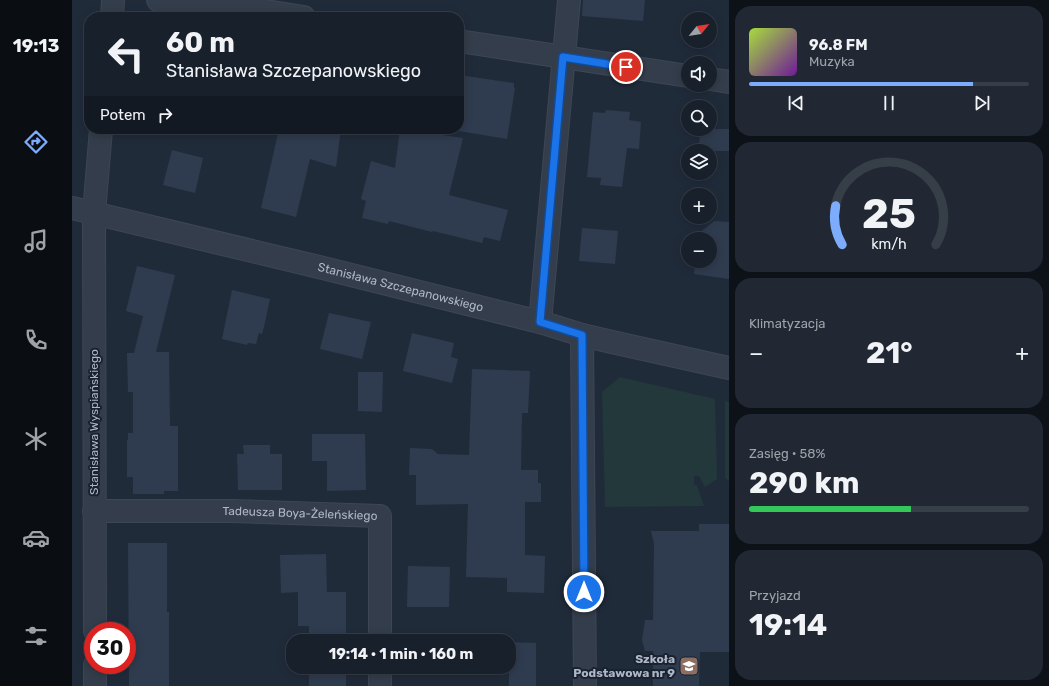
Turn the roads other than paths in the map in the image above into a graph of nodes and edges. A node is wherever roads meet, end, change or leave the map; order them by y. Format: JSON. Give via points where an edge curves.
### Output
{"nodes":[{"id":1,"x":113,"y":0,"type":"edge"},
{"id":2,"x":158,"y":0,"type":"edge"},
{"id":3,"x":569,"y":0,"type":"edge"},
{"id":4,"x":112,"y":12,"type":"edge"},
{"id":5,"x":272,"y":12,"type":"edge"},
{"id":6,"x":464,"y":42,"type":"edge"},
{"id":7,"x":563,"y":57,"type":"junction"},
{"id":8,"x":681,"y":75,"type":"edge"},
{"id":9,"x":717,"y":80,"type":"edge"},
{"id":10,"x":729,"y":82,"type":"edge"},
{"id":11,"x":102,"y":134,"type":"edge"},
{"id":12,"x":72,"y":208,"type":"edge"},
{"id":13,"x":94,"y":213,"type":"junction"},
{"id":14,"x":540,"y":322,"type":"junction"},
{"id":15,"x":582,"y":335,"type":"junction"},
{"id":16,"x":729,"y":368,"type":"edge"},
{"id":17,"x":94,"y":511,"type":"junction"},
{"id":18,"x":95,"y":622,"type":"edge"},
{"id":19,"x":380,"y":634,"type":"edge"},
{"id":20,"x":95,"y":674,"type":"edge"},
{"id":21,"x":380,"y":674,"type":"edge"},
{"id":22,"x":95,"y":686,"type":"edge"},
{"id":23,"x":380,"y":686,"type":"edge"},
{"id":24,"x":585,"y":686,"type":"edge"}],
"edges":[{"from":1,"to":4,"type":"street"},
{"from":2,"to":5,"type":"street"},
{"from":3,"to":7,"type":"street"},
{"from":6,"to":7,"type":"street"},
{"from":7,"to":8,"type":"street"},
{"from":7,"to":14,"type":"street"},
{"from":9,"to":10,"type":"street"},
{"from":11,"to":13,"type":"street","name":"Stanisława Wyspiańskiego"},
{"from":12,"to":13,"type":"street","name":"Stanisława Szczepanowskiego"},
{"from":13,"to":14,"type":"street","name":"Stanisława Szczepanowskiego"},
{"from":13,"to":17,"type":"street","name":"Stanisława Wyspiańskiego"},
{"from":14,"to":15,"type":"street","name":"Stanisława Szczepanowskiego"},
{"from":15,"to":16,"type":"street","name":"Stanisława Szczepanowskiego"},
{"from":15,"to":24,"type":"street"},
{"from":17,"to":18,"type":"street","name":"Stanisława Wyspiańskiego"},
{"from":17,"to":19,"type":"street","name":"Tadeusza Boya-Żeleńskiego","via":[[380,516]]},
{"from":20,"to":22,"type":"street"},
{"from":21,"to":23,"type":"street"}]}
